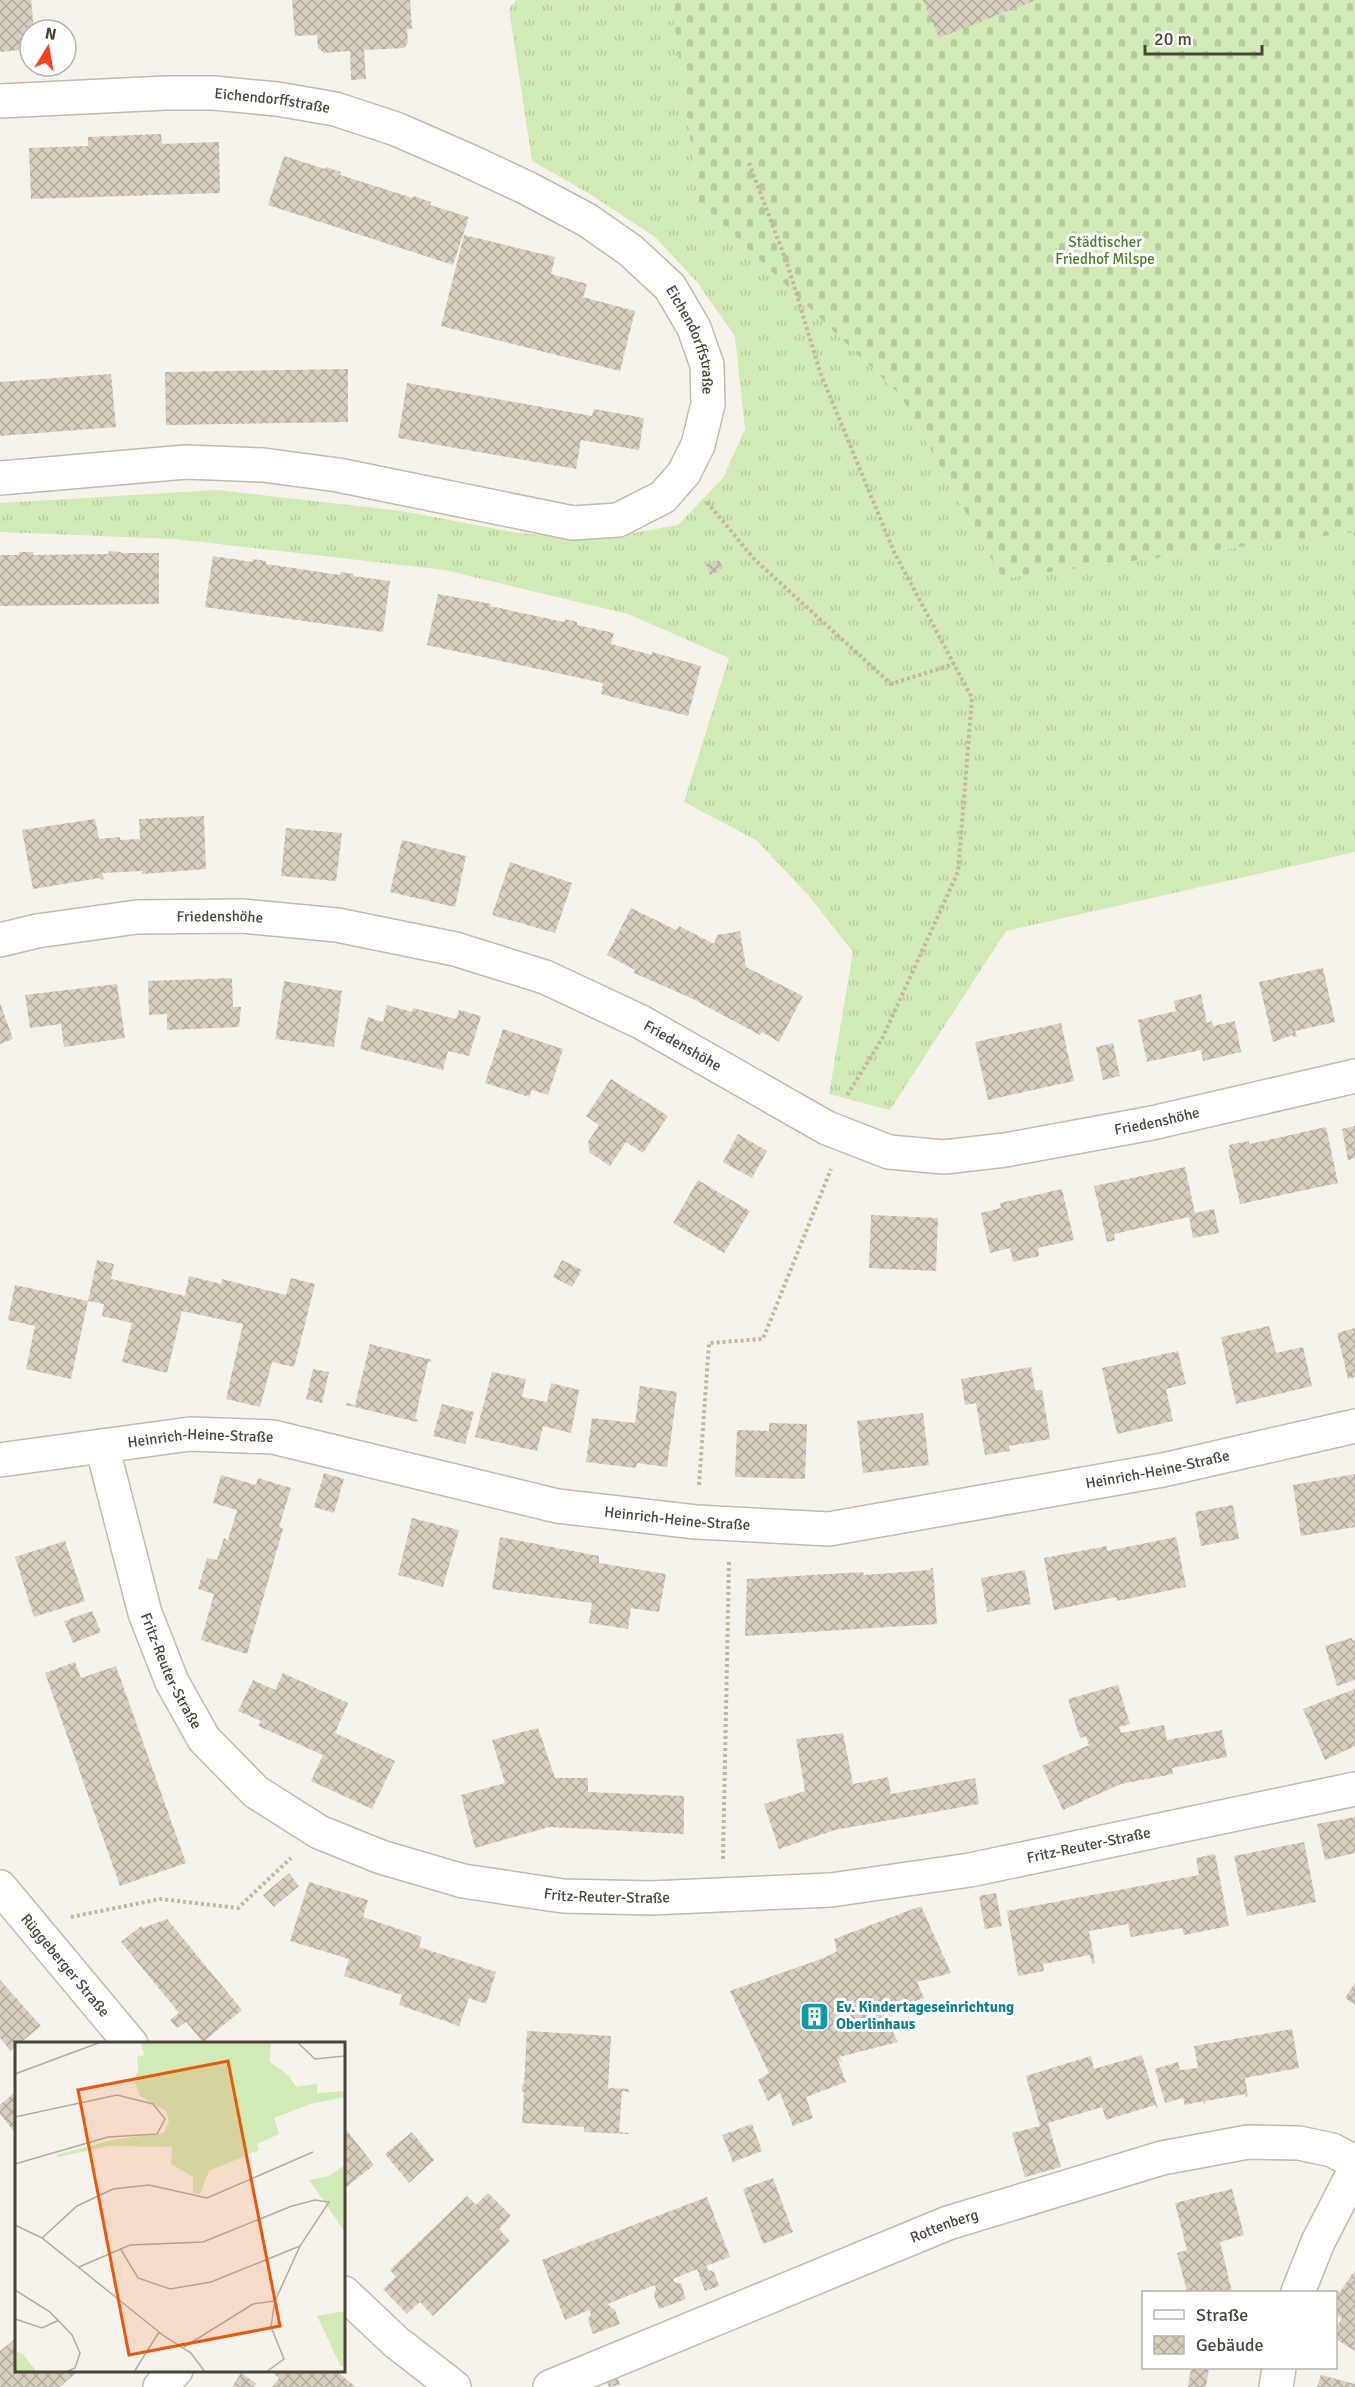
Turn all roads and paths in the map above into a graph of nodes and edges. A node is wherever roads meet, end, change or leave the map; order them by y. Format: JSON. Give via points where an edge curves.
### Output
{"nodes":[{"id":1,"x":0,"y":101,"type":"edge"},
{"id":2,"x":749,"y":163,"type":"dead end"},
{"id":3,"x":684,"y":473,"type":"junction"},
{"id":4,"x":0,"y":478,"type":"edge"},
{"id":5,"x":954,"y":664,"type":"junction"},
{"id":6,"x":0,"y":940,"type":"edge"},
{"id":7,"x":1355,"y":1076,"type":"edge"},
{"id":8,"x":836,"y":1131,"type":"junction"},
{"id":9,"x":1355,"y":1426,"type":"edge"},
{"id":10,"x":102,"y":1446,"type":"junction"},
{"id":11,"x":0,"y":1460,"type":"edge"},
{"id":12,"x":696,"y":1522,"type":"junction"},
{"id":13,"x":730,"y":1524,"type":"junction"},
{"id":14,"x":1355,"y":1789,"type":"edge"},
{"id":15,"x":320,"y":1832,"type":"junction"},
{"id":16,"x":0,"y":1887,"type":"edge"},
{"id":17,"x":722,"y":1896,"type":"junction"},
{"id":18,"x":32,"y":1925,"type":"junction"},
{"id":19,"x":130,"y":2042,"type":"edge"},
{"id":20,"x":1355,"y":2162,"type":"edge"},
{"id":21,"x":1355,"y":2169,"type":"edge"},
{"id":22,"x":1298,"y":2291,"type":"edge"},
{"id":23,"x":345,"y":2294,"type":"edge"},
{"id":24,"x":1279,"y":2369,"type":"edge"},
{"id":25,"x":174,"y":2372,"type":"edge"},
{"id":26,"x":160,"y":2387,"type":"edge"},
{"id":27,"x":454,"y":2387,"type":"edge"},
{"id":28,"x":550,"y":2387,"type":"edge"},
{"id":29,"x":1276,"y":2387,"type":"edge"}],
"edges":[{"from":1,"to":3,"type":"street","name":"Eichendorffstraße","via":[[213,93],[336,109],[396,129],[467,160],[587,220],[630,250],[670,287],[694,328],[707,365],[708,404],[698,445]]},
{"from":2,"to":5,"type":"path","via":[[788,266],[820,372],[894,552]]},
{"from":3,"to":4,"type":"street","name":"Eichendorffstraße","via":[[663,498],[618,520],[573,523],[338,475],[263,465],[186,462]]},
{"from":3,"to":5,"type":"path","via":[[755,560],[891,684]]},
{"from":5,"to":8,"type":"path","via":[[972,698],[958,872]]},
{"from":6,"to":8,"type":"street","name":"Friedenshöhe","via":[[137,917],[242,916],[337,925],[455,949],[545,977],[641,1022]]},
{"from":7,"to":8,"type":"street","name":"Friedenshöhe","via":[[1152,1123],[945,1157],[889,1152]]},
{"from":8,"to":12,"type":"path","via":[[763,1339],[709,1343]]},
{"from":9,"to":13,"type":"street","name":"Heinrich-Heine-Straße","via":[[1163,1470],[829,1529]]},
{"from":10,"to":11,"type":"street","name":"Heinrich-Heine-Straße"},
{"from":10,"to":12,"type":"street","name":"Heinrich-Heine-Straße","via":[[190,1434],[273,1437],[557,1506]]},
{"from":10,"to":15,"type":"street","name":"Fritz-Reuter-Straße","via":[[145,1613],[172,1682],[198,1729],[256,1792]]},
{"from":12,"to":13,"type":"street","name":"Heinrich-Heine-Straße"},
{"from":13,"to":17,"type":"path"},
{"from":14,"to":17,"type":"street","name":"Fritz-Reuter-Straße","via":[[970,1870],[831,1890]]},
{"from":15,"to":17,"type":"street","name":"Fritz-Reuter-Straße","via":[[381,1857],[464,1881],[563,1896]]},
{"from":15,"to":18,"type":"path","via":[[237,1908],[160,1899]]},
{"from":16,"to":18,"type":"street","name":"Rüggeberger Straße"},
{"from":18,"to":19,"type":"street","name":"Rüggeberger Straße"},
{"from":20,"to":28,"type":"street","name":"Rottenberg","via":[[1332,2150],[1310,2145],[1248,2142],[1162,2158],[948,2223]]},
{"from":21,"to":22,"type":"street"},
{"from":23,"to":27,"type":"street","via":[[396,2342]]},
{"from":24,"to":29,"type":"street"},
{"from":25,"to":26,"type":"street"}]}
